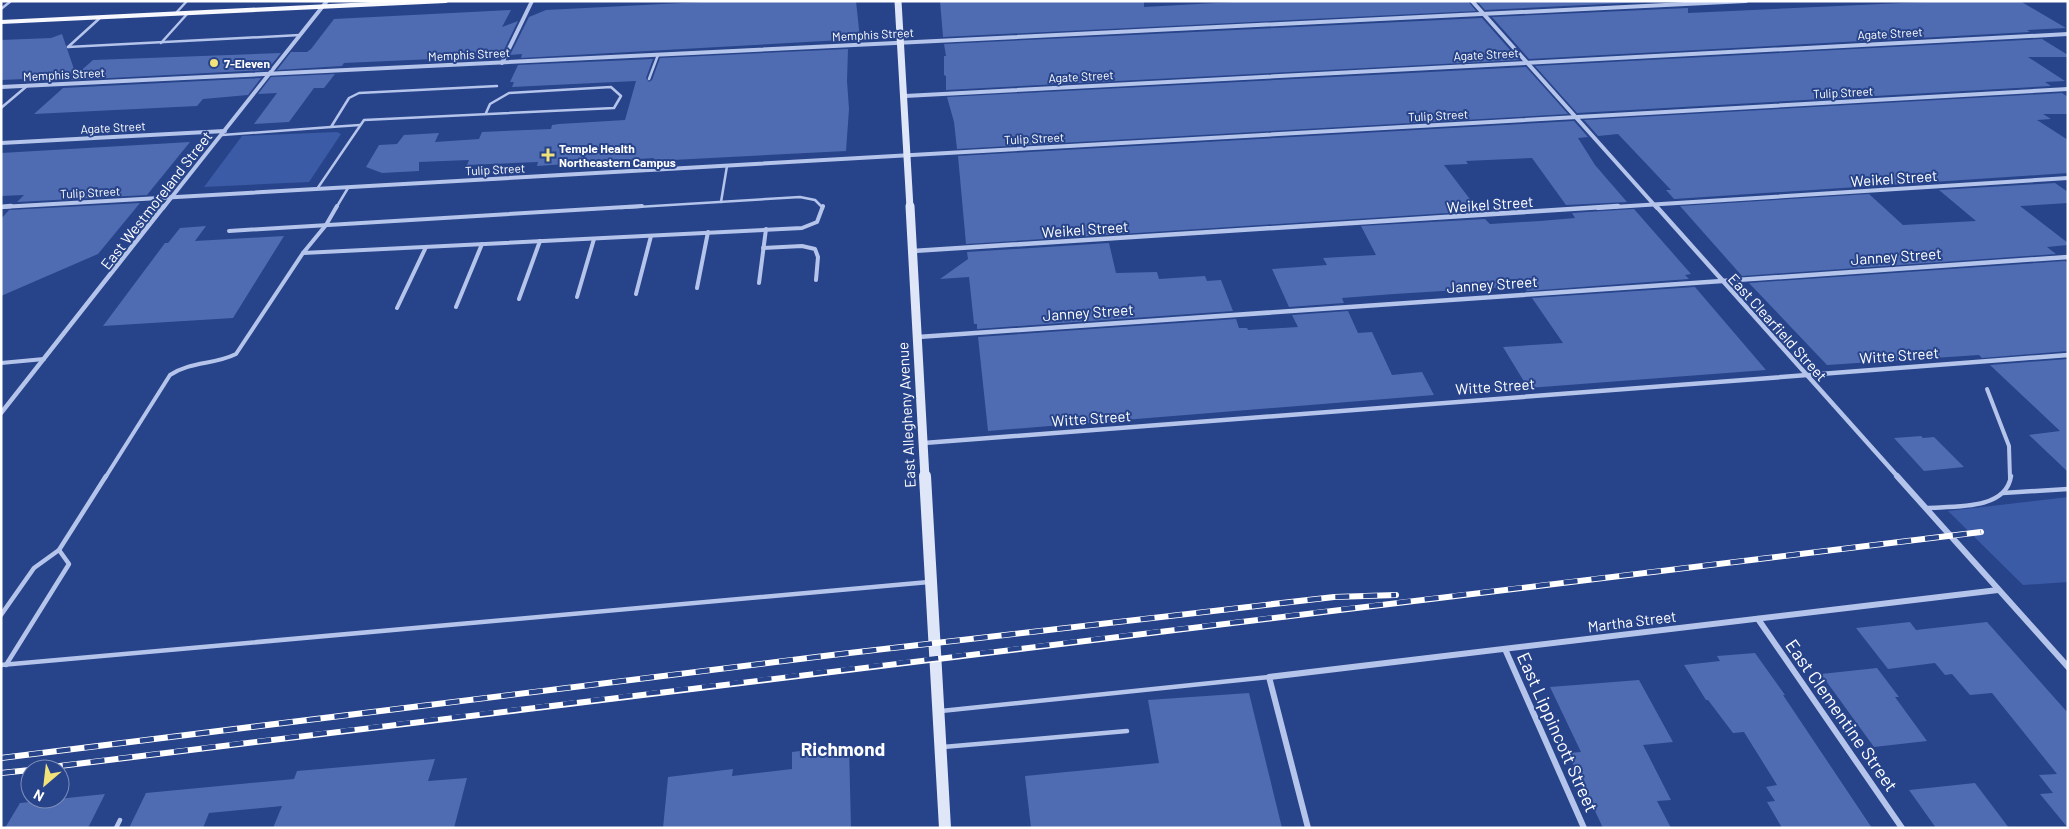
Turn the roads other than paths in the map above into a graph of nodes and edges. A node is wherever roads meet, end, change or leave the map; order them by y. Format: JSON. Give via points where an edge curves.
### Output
{"nodes":[{"id":1,"x":11,"y":1,"type":"edge"},
{"id":2,"x":187,"y":1,"type":"edge"},
{"id":3,"x":446,"y":1,"type":"edge"},
{"id":4,"x":532,"y":1,"type":"edge"},
{"id":5,"x":898,"y":1,"type":"edge"},
{"id":6,"x":1472,"y":1,"type":"edge"},
{"id":7,"x":1746,"y":1,"type":"edge"},
{"id":8,"x":324,"y":4,"type":"edge"},
{"id":9,"x":1,"y":9,"type":"edge"},
{"id":10,"x":188,"y":13,"type":"junction"},
{"id":11,"x":175,"y":14,"type":"junction"},
{"id":12,"x":1483,"y":14,"type":"junction"},
{"id":13,"x":101,"y":17,"type":"junction"},
{"id":14,"x":1,"y":22,"type":"edge"},
{"id":15,"x":2068,"y":34,"type":"edge"},
{"id":16,"x":300,"y":35,"type":"junction"},
{"id":17,"x":161,"y":42,"type":"junction"},
{"id":18,"x":901,"y":43,"type":"junction"},
{"id":19,"x":658,"y":55,"type":"junction"},
{"id":20,"x":502,"y":62,"type":"junction"},
{"id":21,"x":1526,"y":62,"type":"junction"},
{"id":22,"x":270,"y":74,"type":"junction"},
{"id":23,"x":649,"y":79,"type":"dead end"},
{"id":24,"x":27,"y":86,"type":"junction"},
{"id":25,"x":497,"y":86,"type":"dead end"},
{"id":26,"x":1,"y":88,"type":"edge"},
{"id":27,"x":2068,"y":89,"type":"edge"},
{"id":28,"x":904,"y":96,"type":"junction"},
{"id":29,"x":1,"y":108,"type":"edge"},
{"id":30,"x":486,"y":113,"type":"junction"},
{"id":31,"x":1574,"y":117,"type":"junction"},
{"id":32,"x":360,"y":125,"type":"junction"},
{"id":33,"x":331,"y":127,"type":"junction"},
{"id":34,"x":224,"y":133,"type":"junction"},
{"id":35,"x":1,"y":143,"type":"edge"},
{"id":36,"x":908,"y":156,"type":"junction"},
{"id":37,"x":728,"y":166,"type":"junction"},
{"id":38,"x":2068,"y":178,"type":"edge"},
{"id":39,"x":348,"y":188,"type":"junction"},
{"id":40,"x":317,"y":189,"type":"junction"},
{"id":41,"x":172,"y":198,"type":"junction"},
{"id":42,"x":720,"y":202,"type":"junction"},
{"id":43,"x":1653,"y":204,"type":"junction"},
{"id":44,"x":1,"y":207,"type":"edge"},
{"id":45,"x":326,"y":225,"type":"junction"},
{"id":46,"x":766,"y":229,"type":"junction"},
{"id":47,"x":229,"y":231,"type":"dead end"},
{"id":48,"x":708,"y":232,"type":"junction"},
{"id":49,"x":651,"y":236,"type":"junction"},
{"id":50,"x":594,"y":238,"type":"junction"},
{"id":51,"x":540,"y":241,"type":"junction"},
{"id":52,"x":482,"y":244,"type":"junction"},
{"id":53,"x":426,"y":247,"type":"junction"},
{"id":54,"x":763,"y":248,"type":"junction"},
{"id":55,"x":913,"y":251,"type":"junction"},
{"id":56,"x":304,"y":253,"type":"junction"},
{"id":57,"x":2068,"y":257,"type":"edge"},
{"id":58,"x":816,"y":280,"type":"dead end"},
{"id":59,"x":1721,"y":281,"type":"junction"},
{"id":60,"x":758,"y":283,"type":"dead end"},
{"id":61,"x":697,"y":288,"type":"dead end"},
{"id":62,"x":636,"y":294,"type":"dead end"},
{"id":63,"x":577,"y":296,"type":"dead end"},
{"id":64,"x":519,"y":299,"type":"dead end"},
{"id":65,"x":456,"y":307,"type":"dead end"},
{"id":66,"x":397,"y":308,"type":"dead end"},
{"id":67,"x":918,"y":337,"type":"junction"},
{"id":68,"x":2068,"y":355,"type":"edge"},
{"id":69,"x":44,"y":359,"type":"junction"},
{"id":70,"x":1,"y":363,"type":"edge"},
{"id":71,"x":1804,"y":375,"type":"junction"},
{"id":72,"x":1987,"y":389,"type":"dead end"},
{"id":73,"x":1,"y":413,"type":"edge"},
{"id":74,"x":924,"y":443,"type":"junction"},
{"id":75,"x":2068,"y":488,"type":"edge"},
{"id":76,"x":2003,"y":492,"type":"junction"},
{"id":77,"x":1924,"y":508,"type":"junction"},
{"id":78,"x":59,"y":550,"type":"junction"},
{"id":79,"x":932,"y":582,"type":"junction"},
{"id":80,"x":1998,"y":590,"type":"junction"},
{"id":81,"x":1,"y":615,"type":"edge"},
{"id":82,"x":1758,"y":619,"type":"junction"},
{"id":83,"x":1504,"y":649,"type":"junction"},
{"id":84,"x":4,"y":665,"type":"edge"},
{"id":85,"x":2068,"y":667,"type":"edge"},
{"id":86,"x":1269,"y":677,"type":"junction"},
{"id":87,"x":939,"y":712,"type":"junction"},
{"id":88,"x":1128,"y":731,"type":"dead end"},
{"id":89,"x":941,"y":747,"type":"junction"},
{"id":90,"x":120,"y":820,"type":"dead end"},
{"id":91,"x":116,"y":828,"type":"edge"},
{"id":92,"x":945,"y":828,"type":"edge"},
{"id":93,"x":1308,"y":828,"type":"edge"},
{"id":94,"x":1584,"y":828,"type":"edge"},
{"id":95,"x":1902,"y":828,"type":"edge"}],
"edges":[{"from":1,"to":9,"type":"lane"},
{"from":2,"to":11,"type":"lane"},
{"from":3,"to":8,"type":"main road"},
{"from":4,"to":20,"type":"street"},
{"from":5,"to":18,"type":"main road","name":"East Allegheny Avenue"},
{"from":6,"to":12,"type":"street","name":"East Clearfield Street"},
{"from":7,"to":12,"type":"street","name":"Memphis Street"},
{"from":8,"to":10,"type":"main road"},
{"from":8,"to":16,"type":"street","name":"East Westmoreland Street"},
{"from":10,"to":11,"type":"main road"},
{"from":10,"to":17,"type":"lane"},
{"from":11,"to":13,"type":"main road"},
{"from":12,"to":18,"type":"street","name":"Memphis Street"},
{"from":12,"to":21,"type":"street","name":"East Clearfield Street"},
{"from":13,"to":14,"type":"main road"},
{"from":13,"to":17,"type":"lane","via":[[68,47]]},
{"from":15,"to":21,"type":"street","name":"Agate Street"},
{"from":16,"to":17,"type":"lane"},
{"from":16,"to":22,"type":"street","name":"East Westmoreland Street"},
{"from":18,"to":19,"type":"street","name":"Memphis Street"},
{"from":18,"to":28,"type":"main road","name":"East Allegheny Avenue"},
{"from":19,"to":20,"type":"street","name":"Memphis Street"},
{"from":19,"to":23,"type":"lane"},
{"from":20,"to":22,"type":"street","name":"Memphis Street"},
{"from":21,"to":28,"type":"street","name":"Agate Street"},
{"from":21,"to":31,"type":"street","name":"East Clearfield Street"},
{"from":22,"to":24,"type":"street","name":"Memphis Street"},
{"from":22,"to":34,"type":"street","name":"East Westmoreland Street"},
{"from":24,"to":26,"type":"street","name":"Memphis Street"},
{"from":24,"to":29,"type":"lane"},
{"from":25,"to":33,"type":"lane","via":[[359,93],[349,98]]},
{"from":27,"to":31,"type":"street","name":"Tulip Street"},
{"from":28,"to":36,"type":"main road","name":"East Allegheny Avenue"},
{"from":30,"to":30,"type":"lane","via":[[614,108],[621,96],[611,87],[508,93],[490,104]]},
{"from":30,"to":32,"type":"lane","via":[[388,117],[364,120]]},
{"from":31,"to":36,"type":"street","name":"Tulip Street"},
{"from":31,"to":43,"type":"street","name":"East Clearfield Street"},
{"from":32,"to":33,"type":"lane"},
{"from":32,"to":40,"type":"lane"},
{"from":33,"to":34,"type":"lane"},
{"from":34,"to":35,"type":"street","name":"Agate Street"},
{"from":34,"to":41,"type":"street","name":"East Westmoreland Street"},
{"from":36,"to":37,"type":"street","name":"Tulip Street"},
{"from":36,"to":55,"type":"main road","name":"East Allegheny Avenue"},
{"from":37,"to":39,"type":"street","name":"Tulip Street"},
{"from":37,"to":42,"type":"lane"},
{"from":38,"to":43,"type":"street","name":"Weikel Street"},
{"from":39,"to":40,"type":"street","name":"Tulip Street"},
{"from":39,"to":45,"type":"lane"},
{"from":40,"to":41,"type":"street","name":"Tulip Street"},
{"from":41,"to":44,"type":"street","name":"Tulip Street"},
{"from":41,"to":69,"type":"street","name":"East Westmoreland Street"},
{"from":42,"to":45,"type":"lane"},
{"from":42,"to":46,"type":"lane","via":[[800,197],[815,200],[823,206],[821,217],[814,225]]},
{"from":43,"to":55,"type":"street","name":"Weikel Street"},
{"from":43,"to":59,"type":"street","name":"East Clearfield Street"},
{"from":45,"to":47,"type":"lane"},
{"from":45,"to":56,"type":"lane"},
{"from":46,"to":48,"type":"lane"},
{"from":46,"to":54,"type":"lane"},
{"from":48,"to":49,"type":"lane"},
{"from":48,"to":61,"type":"lane"},
{"from":49,"to":50,"type":"lane"},
{"from":49,"to":62,"type":"lane"},
{"from":50,"to":51,"type":"lane"},
{"from":50,"to":63,"type":"lane"},
{"from":51,"to":52,"type":"lane"},
{"from":51,"to":64,"type":"lane"},
{"from":52,"to":53,"type":"lane"},
{"from":52,"to":65,"type":"lane"},
{"from":53,"to":56,"type":"lane"},
{"from":53,"to":66,"type":"lane"},
{"from":54,"to":58,"type":"lane","via":[[802,246],[815,249],[818,257]]},
{"from":54,"to":60,"type":"lane"},
{"from":55,"to":67,"type":"main road","name":"East Allegheny Avenue"},
{"from":56,"to":78,"type":"lane","via":[[236,354],[220,360],[192,362],[170,375]]},
{"from":57,"to":59,"type":"street","name":"Janney Street"},
{"from":59,"to":67,"type":"street","name":"Janney Street"},
{"from":59,"to":71,"type":"street","name":"East Clearfield Street"},
{"from":67,"to":74,"type":"main road","name":"East Allegheny Avenue"},
{"from":68,"to":71,"type":"street","name":"Witte Street"},
{"from":69,"to":70,"type":"lane"},
{"from":69,"to":73,"type":"street","name":"East Westmoreland Street"},
{"from":71,"to":74,"type":"street","name":"Witte Street"},
{"from":71,"to":77,"type":"street","name":"East Clearfield Street"},
{"from":72,"to":76,"type":"lane","via":[[2005,430],[2010,460],[2010,481]]},
{"from":74,"to":79,"type":"main road","name":"East Allegheny Avenue"},
{"from":75,"to":76,"type":"lane"},
{"from":76,"to":77,"type":"lane","via":[[1996,500]]},
{"from":77,"to":80,"type":"street","name":"East Clearfield Street"},
{"from":78,"to":81,"type":"lane","via":[[34,568]]},
{"from":78,"to":84,"type":"lane","via":[[69,564]]},
{"from":79,"to":84,"type":"lane"},
{"from":79,"to":87,"type":"main road","name":"East Allegheny Avenue"},
{"from":80,"to":82,"type":"street","name":"Martha Street"},
{"from":80,"to":85,"type":"street","name":"East Clearfield Street"},
{"from":82,"to":83,"type":"street","name":"Martha Street"},
{"from":82,"to":95,"type":"street","name":"East Clementine Street"},
{"from":83,"to":86,"type":"street","name":"Martha Street"},
{"from":83,"to":94,"type":"street","name":"East Lippincott Street"},
{"from":86,"to":87,"type":"lane"},
{"from":86,"to":93,"type":"street"},
{"from":87,"to":89,"type":"main road","name":"East Allegheny Avenue"},
{"from":88,"to":89,"type":"lane"},
{"from":89,"to":92,"type":"main road","name":"East Allegheny Avenue"},
{"from":90,"to":91,"type":"lane"}]}
